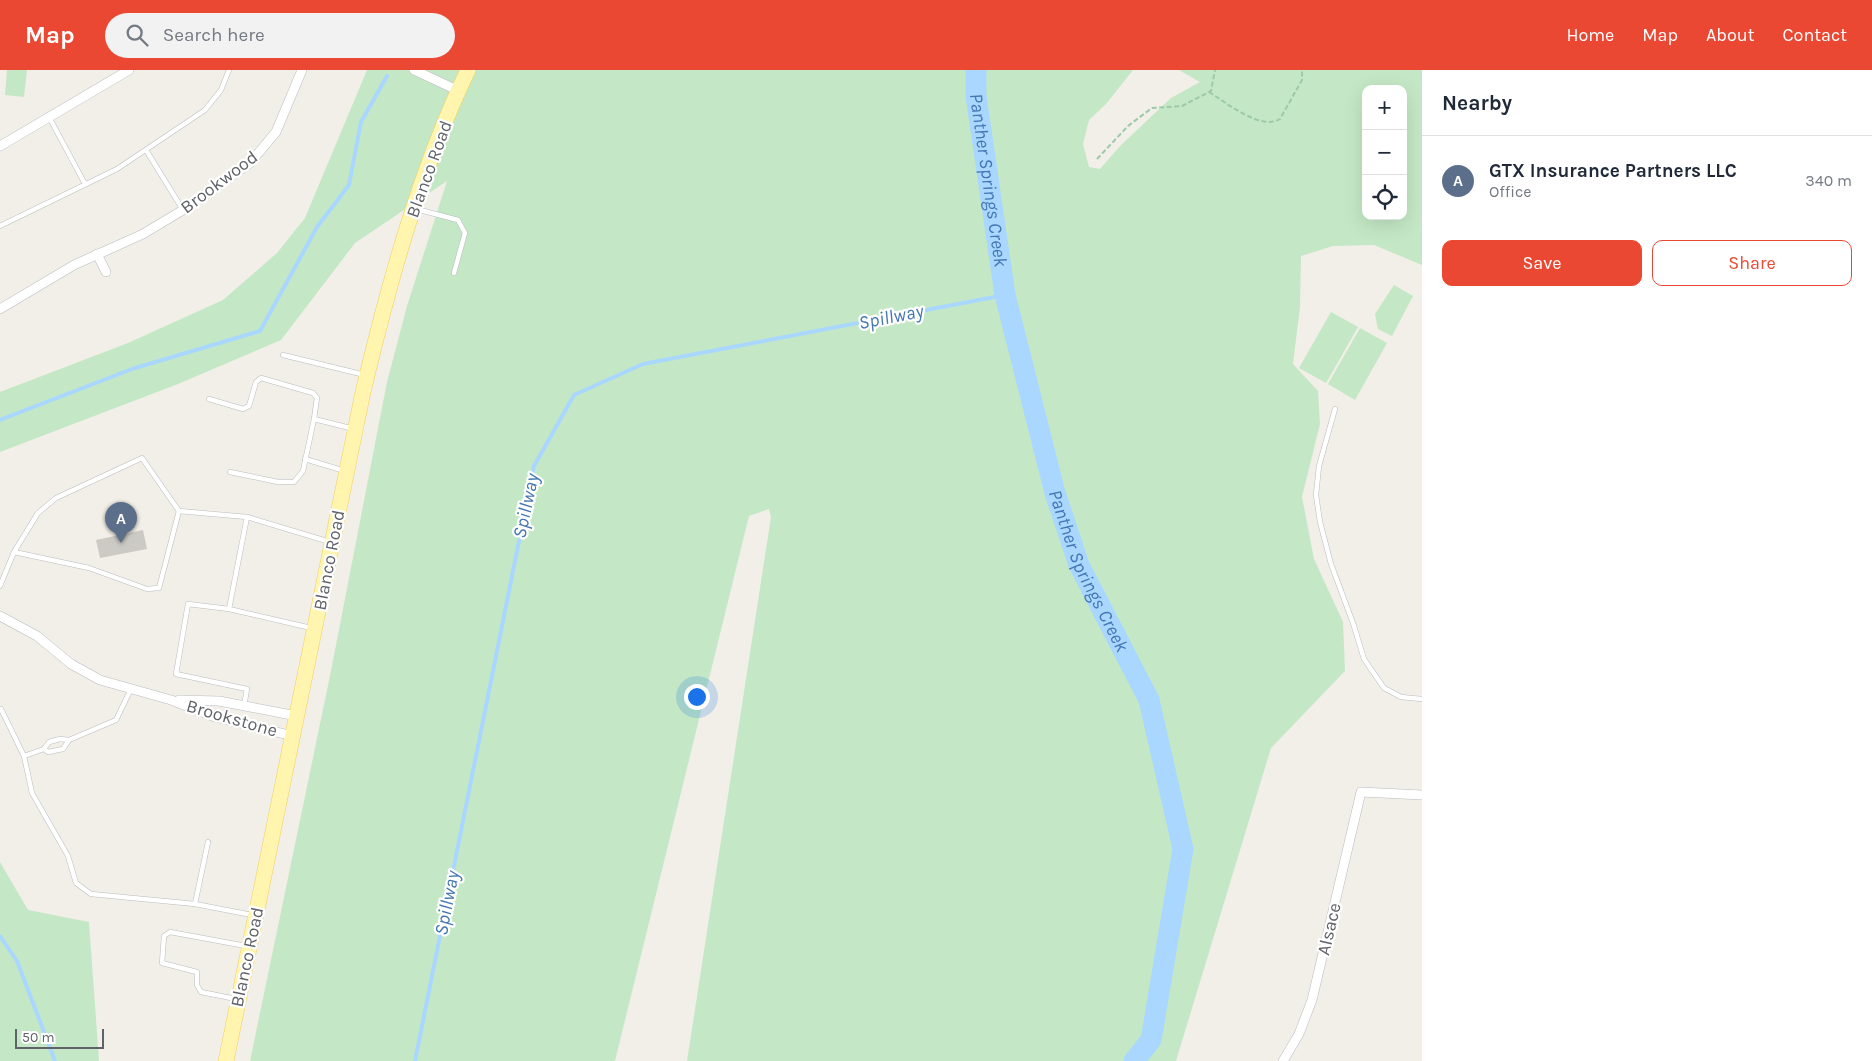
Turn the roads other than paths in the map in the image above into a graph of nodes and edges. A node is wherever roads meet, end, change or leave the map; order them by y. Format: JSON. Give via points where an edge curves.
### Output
{"nodes":[{"id":1,"x":129,"y":70,"type":"edge"},
{"id":2,"x":229,"y":70,"type":"edge"},
{"id":3,"x":302,"y":70,"type":"edge"},
{"id":4,"x":414,"y":70,"type":"edge"},
{"id":5,"x":468,"y":70,"type":"edge"},
{"id":6,"x":459,"y":91,"type":"junction"},
{"id":7,"x":48,"y":117,"type":"junction"},
{"id":8,"x":0,"y":146,"type":"edge"},
{"id":9,"x":146,"y":150,"type":"junction"},
{"id":10,"x":85,"y":184,"type":"junction"},
{"id":11,"x":414,"y":209,"type":"junction"},
{"id":12,"x":183,"y":210,"type":"junction"},
{"id":13,"x":0,"y":226,"type":"edge"},
{"id":14,"x":97,"y":254,"type":"junction"},
{"id":15,"x":106,"y":272,"type":"dead end"},
{"id":16,"x":454,"y":273,"type":"dead end"},
{"id":17,"x":0,"y":309,"type":"edge"},
{"id":18,"x":283,"y":355,"type":"dead end"},
{"id":19,"x":367,"y":376,"type":"junction"},
{"id":20,"x":209,"y":399,"type":"dead end"},
{"id":21,"x":1335,"y":409,"type":"dead end"},
{"id":22,"x":314,"y":419,"type":"junction"},
{"id":23,"x":355,"y":430,"type":"junction"},
{"id":24,"x":305,"y":459,"type":"junction"},
{"id":25,"x":230,"y":472,"type":"dead end"},
{"id":26,"x":347,"y":472,"type":"junction"},
{"id":27,"x":179,"y":511,"type":"junction"},
{"id":28,"x":247,"y":517,"type":"junction"},
{"id":29,"x":332,"y":542,"type":"junction"},
{"id":30,"x":14,"y":552,"type":"junction"},
{"id":31,"x":0,"y":586,"type":"edge"},
{"id":32,"x":229,"y":609,"type":"junction"},
{"id":33,"x":0,"y":616,"type":"edge"},
{"id":34,"x":315,"y":628,"type":"junction"},
{"id":35,"x":130,"y":690,"type":"junction"},
{"id":36,"x":1422,"y":699,"type":"edge"},
{"id":37,"x":171,"y":700,"type":"junction"},
{"id":38,"x":244,"y":706,"type":"junction"},
{"id":39,"x":1,"y":709,"type":"edge"},
{"id":40,"x":297,"y":716,"type":"junction"},
{"id":41,"x":293,"y":736,"type":"junction"},
{"id":42,"x":70,"y":740,"type":"junction"},
{"id":43,"x":44,"y":749,"type":"junction"},
{"id":44,"x":24,"y":756,"type":"junction"},
{"id":45,"x":1422,"y":795,"type":"edge"},
{"id":46,"x":208,"y":842,"type":"dead end"},
{"id":47,"x":195,"y":904,"type":"junction"},
{"id":48,"x":256,"y":916,"type":"junction"},
{"id":49,"x":250,"y":947,"type":"junction"},
{"id":50,"x":239,"y":1000,"type":"junction"},
{"id":51,"x":226,"y":1061,"type":"edge"},
{"id":52,"x":1283,"y":1061,"type":"edge"}],
"edges":[{"from":1,"to":7,"type":"street"},
{"from":2,"to":9,"type":"lane","via":[[221,90],[205,110]]},
{"from":3,"to":12,"type":"street","name":"Brookwood","via":[[276,132],[264,148],[250,163]]},
{"from":4,"to":6,"type":"street"},
{"from":5,"to":6,"type":"main road","name":"Blanco Road"},
{"from":6,"to":11,"type":"main road","name":"Blanco Road"},
{"from":7,"to":8,"type":"street"},
{"from":7,"to":10,"type":"lane"},
{"from":9,"to":10,"type":"lane"},
{"from":9,"to":12,"type":"lane"},
{"from":10,"to":13,"type":"lane"},
{"from":11,"to":16,"type":"lane","via":[[458,220],[465,233]]},
{"from":11,"to":19,"type":"main road","name":"Blanco Road","via":[[378,326]]},
{"from":12,"to":14,"type":"street","name":"Brookwood","via":[[144,234]]},
{"from":14,"to":15,"type":"street"},
{"from":14,"to":17,"type":"street","name":"Brookwood"},
{"from":18,"to":19,"type":"lane"},
{"from":19,"to":23,"type":"main road","name":"Blanco Road"},
{"from":20,"to":22,"type":"lane","via":[[243,409],[249,406],[256,382],[261,378],[313,392],[317,398]]},
{"from":21,"to":36,"type":"lane","via":[[1319,466],[1316,495],[1331,564],[1364,659],[1384,688],[1401,697]]},
{"from":22,"to":23,"type":"lane"},
{"from":22,"to":24,"type":"lane"},
{"from":23,"to":26,"type":"main road","name":"Blanco Road"},
{"from":24,"to":25,"type":"lane","via":[[303,471],[294,482]]},
{"from":24,"to":26,"type":"lane"},
{"from":26,"to":29,"type":"main road","name":"Blanco Road"},
{"from":27,"to":28,"type":"lane"},
{"from":27,"to":30,"type":"lane","via":[[142,458],[56,498],[38,512]]},
{"from":27,"to":30,"type":"lane","via":[[159,588],[147,589],[89,568]]},
{"from":28,"to":29,"type":"lane"},
{"from":28,"to":32,"type":"lane"},
{"from":29,"to":34,"type":"main road","name":"Blanco Road"},
{"from":30,"to":31,"type":"lane"},
{"from":32,"to":34,"type":"lane"},
{"from":32,"to":38,"type":"lane","via":[[188,604],[176,674],[247,689]]},
{"from":33,"to":35,"type":"street","name":"Brookstone","via":[[37,636],[84,672]]},
{"from":34,"to":40,"type":"main road","name":"Blanco Road"},
{"from":35,"to":37,"type":"street","name":"Brookstone"},
{"from":35,"to":42,"type":"lane","via":[[116,720]]},
{"from":37,"to":38,"type":"street","name":"Brookstone","via":[[219,701]]},
{"from":37,"to":41,"type":"street","name":"Brookstone","via":[[215,717]]},
{"from":38,"to":40,"type":"street","name":"Brookstone"},
{"from":39,"to":44,"type":"lane"},
{"from":40,"to":41,"type":"main road","name":"Blanco Road"},
{"from":41,"to":48,"type":"main road","name":"Blanco Road"},
{"from":42,"to":43,"type":"lane","via":[[60,738],[49,742]]},
{"from":42,"to":43,"type":"lane","via":[[63,748],[48,752]]},
{"from":43,"to":44,"type":"lane"},
{"from":44,"to":47,"type":"lane","via":[[32,793],[68,856],[76,883],[91,894]]},
{"from":45,"to":52,"type":"street","name":"Alsace","via":[[1361,792],[1312,1000],[1299,1034]]},
{"from":46,"to":47,"type":"lane"},
{"from":47,"to":48,"type":"lane"},
{"from":48,"to":49,"type":"main road","name":"Blanco Road"},
{"from":49,"to":50,"type":"main road","name":"Blanco Road"},
{"from":49,"to":50,"type":"lane","via":[[170,932],[164,936],[162,963],[197,972],[200,992]]},
{"from":50,"to":51,"type":"main road","name":"Blanco Road"}]}
